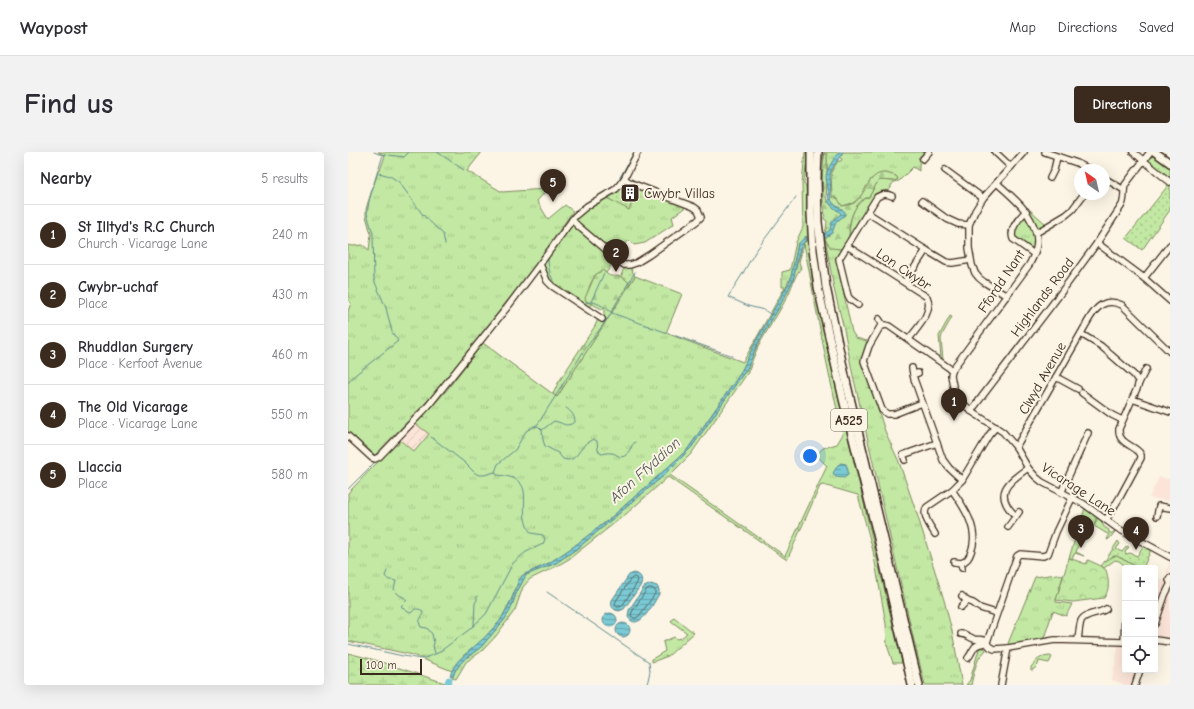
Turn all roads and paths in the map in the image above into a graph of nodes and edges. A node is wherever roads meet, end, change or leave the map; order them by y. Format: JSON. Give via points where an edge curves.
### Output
{"nodes":[{"id":1,"x":638,"y":152,"type":"edge"},
{"id":2,"x":811,"y":152,"type":"edge"},
{"id":3,"x":818,"y":152,"type":"edge"},
{"id":4,"x":995,"y":152,"type":"edge"},
{"id":5,"x":1024,"y":152,"type":"edge"},
{"id":6,"x":1045,"y":152,"type":"edge"},
{"id":7,"x":1133,"y":152,"type":"edge"},
{"id":8,"x":1150,"y":152,"type":"edge"},
{"id":9,"x":1155,"y":152,"type":"edge"},
{"id":10,"x":1058,"y":157,"type":"junction"},
{"id":11,"x":1144,"y":160,"type":"junction"},
{"id":12,"x":1170,"y":163,"type":"edge"},
{"id":13,"x":1079,"y":164,"type":"edge"},
{"id":14,"x":1011,"y":167,"type":"junction"},
{"id":15,"x":945,"y":170,"type":"dead end"},
{"id":16,"x":1050,"y":178,"type":"dead end"},
{"id":17,"x":624,"y":179,"type":"junction"},
{"id":18,"x":1110,"y":182,"type":"edge"},
{"id":19,"x":1170,"y":182,"type":"edge"},
{"id":20,"x":997,"y":183,"type":"junction"},
{"id":21,"x":1124,"y":191,"type":"junction"},
{"id":22,"x":890,"y":194,"type":"dead end"},
{"id":23,"x":983,"y":198,"type":"junction"},
{"id":24,"x":928,"y":200,"type":"dead end"},
{"id":25,"x":1080,"y":200,"type":"edge"},
{"id":26,"x":922,"y":201,"type":"dead end"},
{"id":27,"x":930,"y":207,"type":"junction"},
{"id":28,"x":1026,"y":211,"type":"junction"},
{"id":29,"x":868,"y":213,"type":"junction"},
{"id":30,"x":572,"y":220,"type":"junction"},
{"id":31,"x":969,"y":225,"type":"junction"},
{"id":32,"x":1036,"y":233,"type":"junction"},
{"id":33,"x":1097,"y":243,"type":"junction"},
{"id":34,"x":1170,"y":245,"type":"edge"},
{"id":35,"x":848,"y":246,"type":"junction"},
{"id":36,"x":926,"y":250,"type":"junction"},
{"id":37,"x":1034,"y":254,"type":"junction"},
{"id":38,"x":971,"y":260,"type":"junction"},
{"id":39,"x":540,"y":264,"type":"junction"},
{"id":40,"x":1144,"y":278,"type":"junction"},
{"id":41,"x":904,"y":282,"type":"junction"},
{"id":42,"x":1007,"y":296,"type":"junction"},
{"id":43,"x":1170,"y":301,"type":"edge"},
{"id":44,"x":855,"y":304,"type":"dead end"},
{"id":45,"x":602,"y":319,"type":"dead end"},
{"id":46,"x":880,"y":319,"type":"dead end"},
{"id":47,"x":883,"y":325,"type":"junction"},
{"id":48,"x":1081,"y":334,"type":"junction"},
{"id":49,"x":909,"y":339,"type":"junction"},
{"id":50,"x":1170,"y":352,"type":"edge"},
{"id":51,"x":1146,"y":369,"type":"dead end"},
{"id":52,"x":952,"y":370,"type":"junction"},
{"id":53,"x":914,"y":372,"type":"dead end"},
{"id":54,"x":1056,"y":377,"type":"junction"},
{"id":55,"x":1137,"y":388,"type":"junction"},
{"id":56,"x":1132,"y":399,"type":"junction"},
{"id":57,"x":922,"y":403,"type":"junction"},
{"id":58,"x":971,"y":411,"type":"junction"},
{"id":59,"x":1170,"y":412,"type":"edge"},
{"id":60,"x":1122,"y":420,"type":"junction"},
{"id":61,"x":996,"y":427,"type":"junction"},
{"id":62,"x":1088,"y":434,"type":"dead end"},
{"id":63,"x":348,"y":436,"type":"edge"},
{"id":64,"x":937,"y":443,"type":"junction"},
{"id":65,"x":1016,"y":447,"type":"junction"},
{"id":66,"x":902,"y":457,"type":"dead end"},
{"id":67,"x":1028,"y":468,"type":"junction"},
{"id":68,"x":962,"y":480,"type":"junction"},
{"id":69,"x":952,"y":490,"type":"junction"},
{"id":70,"x":1061,"y":493,"type":"junction"},
{"id":71,"x":1072,"y":498,"type":"junction"},
{"id":72,"x":1170,"y":508,"type":"edge"},
{"id":73,"x":1157,"y":516,"type":"dead end"},
{"id":74,"x":1106,"y":520,"type":"junction"},
{"id":75,"x":1008,"y":527,"type":"dead end"},
{"id":76,"x":934,"y":534,"type":"dead end"},
{"id":77,"x":1170,"y":557,"type":"edge"},
{"id":78,"x":954,"y":562,"type":"dead end"},
{"id":79,"x":1170,"y":578,"type":"edge"},
{"id":80,"x":1170,"y":584,"type":"edge"},
{"id":81,"x":961,"y":607,"type":"dead end"},
{"id":82,"x":1106,"y":609,"type":"dead end"},
{"id":83,"x":996,"y":613,"type":"junction"},
{"id":84,"x":1158,"y":615,"type":"edge"},
{"id":85,"x":961,"y":634,"type":"dead end"},
{"id":86,"x":1078,"y":640,"type":"junction"},
{"id":87,"x":1158,"y":640,"type":"edge"},
{"id":88,"x":987,"y":642,"type":"junction"},
{"id":89,"x":1122,"y":642,"type":"edge"},
{"id":90,"x":1170,"y":642,"type":"edge"},
{"id":91,"x":1008,"y":648,"type":"junction"},
{"id":92,"x":968,"y":658,"type":"dead end"},
{"id":93,"x":1139,"y":673,"type":"edge"},
{"id":94,"x":912,"y":685,"type":"edge"},
{"id":95,"x":919,"y":685,"type":"edge"},
{"id":96,"x":1001,"y":685,"type":"edge"},
{"id":97,"x":1135,"y":685,"type":"edge"}],
"edges":[{"from":1,"to":17,"type":"street"},
{"from":2,"to":94,"type":"main road","number":"A525","via":[[811,213],[818,287]]},
{"from":3,"to":95,"type":"main road","number":"A525","via":[[818,222],[826,287]]},
{"from":4,"to":14,"type":"street"},
{"from":5,"to":14,"type":"street"},
{"from":6,"to":10,"type":"street"},
{"from":7,"to":11,"type":"street"},
{"from":8,"to":11,"type":"street","name":"Highlands Road"},
{"from":9,"to":12,"type":"main road"},
{"from":10,"to":13,"type":"street"},
{"from":10,"to":16,"type":"street"},
{"from":11,"to":19,"type":"street"},
{"from":11,"to":21,"type":"street","name":"Highlands Road","via":[[1125,185]]},
{"from":14,"to":20,"type":"street"},
{"from":15,"to":23,"type":"street","via":[[954,174]]},
{"from":17,"to":30,"type":"street","via":[[616,188],[579,212]]},
{"from":17,"to":30,"type":"street","via":[[694,208],[701,217],[650,255],[630,265],[624,265]]},
{"from":18,"to":21,"type":"street"},
{"from":20,"to":23,"type":"street"},
{"from":20,"to":28,"type":"street"},
{"from":21,"to":33,"type":"street","name":"Highlands Road","via":[[1122,205]]},
{"from":22,"to":29,"type":"street","via":[[877,197]]},
{"from":23,"to":31,"type":"street"},
{"from":24,"to":27,"type":"street"},
{"from":25,"to":32,"type":"street","via":[[1066,215]]},
{"from":26,"to":27,"type":"street"},
{"from":27,"to":31,"type":"street","via":[[947,219]]},
{"from":28,"to":32,"type":"street"},
{"from":28,"to":37,"type":"street","via":[[1012,230],[1012,236]]},
{"from":29,"to":35,"type":"street"},
{"from":29,"to":36,"type":"street"},
{"from":30,"to":39,"type":"street"},
{"from":31,"to":38,"type":"street"},
{"from":32,"to":37,"type":"street","name":"Ffordd Nant","via":[[1037,244]]},
{"from":33,"to":40,"type":"street"},
{"from":33,"to":58,"type":"street","name":"Highlands Road"},
{"from":34,"to":40,"type":"street"},
{"from":35,"to":41,"type":"street","name":"Lon Cwybr"},
{"from":35,"to":44,"type":"street","via":[[839,259],[848,296]]},
{"from":36,"to":38,"type":"street","via":[[946,262]]},
{"from":36,"to":41,"type":"street"},
{"from":37,"to":42,"type":"street","name":"Ffordd Nant"},
{"from":38,"to":42,"type":"street","via":[[979,278]]},
{"from":39,"to":45,"type":"street","via":[[552,286]]},
{"from":39,"to":63,"type":"street","via":[[445,386],[379,457],[372,458]]},
{"from":40,"to":43,"type":"street"},
{"from":41,"to":49,"type":"street","name":"Lon Cwybr","via":[[927,297],[929,305],[929,309]]},
{"from":42,"to":52,"type":"street","name":"Ffordd Nant"},
{"from":46,"to":47,"type":"street"},
{"from":47,"to":49,"type":"street"},
{"from":47,"to":57,"type":"street","via":[[869,346],[864,361],[882,410],[887,414],[894,414]]},
{"from":48,"to":50,"type":"street","name":"Clwyd Avenue","via":[[1098,306],[1109,302],[1118,303]]},
{"from":48,"to":54,"type":"street","name":"Clwyd Avenue"},
{"from":48,"to":55,"type":"street","via":[[1101,346],[1134,375],[1139,382]]},
{"from":49,"to":52,"type":"street"},
{"from":51,"to":55,"type":"street"},
{"from":52,"to":58,"type":"street","name":"Vicarage Lane","via":[[951,379],[956,393]]},
{"from":53,"to":57,"type":"street"},
{"from":54,"to":60,"type":"street"},
{"from":54,"to":65,"type":"street","name":"Clwyd Avenue"},
{"from":55,"to":56,"type":"street"},
{"from":56,"to":59,"type":"street"},
{"from":56,"to":60,"type":"street"},
{"from":57,"to":64,"type":"street"},
{"from":58,"to":61,"type":"street","name":"Vicarage Lane"},
{"from":60,"to":74,"type":"street","via":[[1118,435],[1141,455]]},
{"from":61,"to":65,"type":"street","name":"Vicarage Lane"},
{"from":61,"to":68,"type":"street"},
{"from":62,"to":70,"type":"street"},
{"from":64,"to":66,"type":"street"},
{"from":64,"to":68,"type":"street","via":[[946,464]]},
{"from":65,"to":67,"type":"street","name":"Vicarage Lane"},
{"from":67,"to":70,"type":"street","name":"Vicarage Lane","via":[[1042,482]]},
{"from":67,"to":75,"type":"street","via":[[1014,478],[1006,488],[1007,507],[1018,514]]},
{"from":68,"to":69,"type":"street"},
{"from":69,"to":76,"type":"street","via":[[925,510],[924,514]]},
{"from":69,"to":78,"type":"street","via":[[964,507],[974,536],[968,559],[961,566]]},
{"from":70,"to":71,"type":"street","name":"Vicarage Lane"},
{"from":71,"to":74,"type":"street","name":"Vicarage Lane"},
{"from":71,"to":83,"type":"street","via":[[1048,554],[1017,556]]},
{"from":72,"to":73,"type":"street","via":[[1159,506]]},
{"from":74,"to":77,"type":"street","name":"Vicarage Lane"},
{"from":79,"to":80,"type":"street"},
{"from":80,"to":84,"type":"street"},
{"from":81,"to":83,"type":"street","via":[[964,599]]},
{"from":82,"to":86,"type":"street","via":[[1083,618]]},
{"from":83,"to":88,"type":"street"},
{"from":85,"to":88,"type":"street"},
{"from":86,"to":89,"type":"street"},
{"from":86,"to":91,"type":"street","via":[[1055,640]]},
{"from":87,"to":90,"type":"street"},
{"from":88,"to":91,"type":"street","via":[[994,649]]},
{"from":88,"to":92,"type":"street","via":[[975,646]]},
{"from":91,"to":96,"type":"street"},
{"from":93,"to":97,"type":"street"}]}
